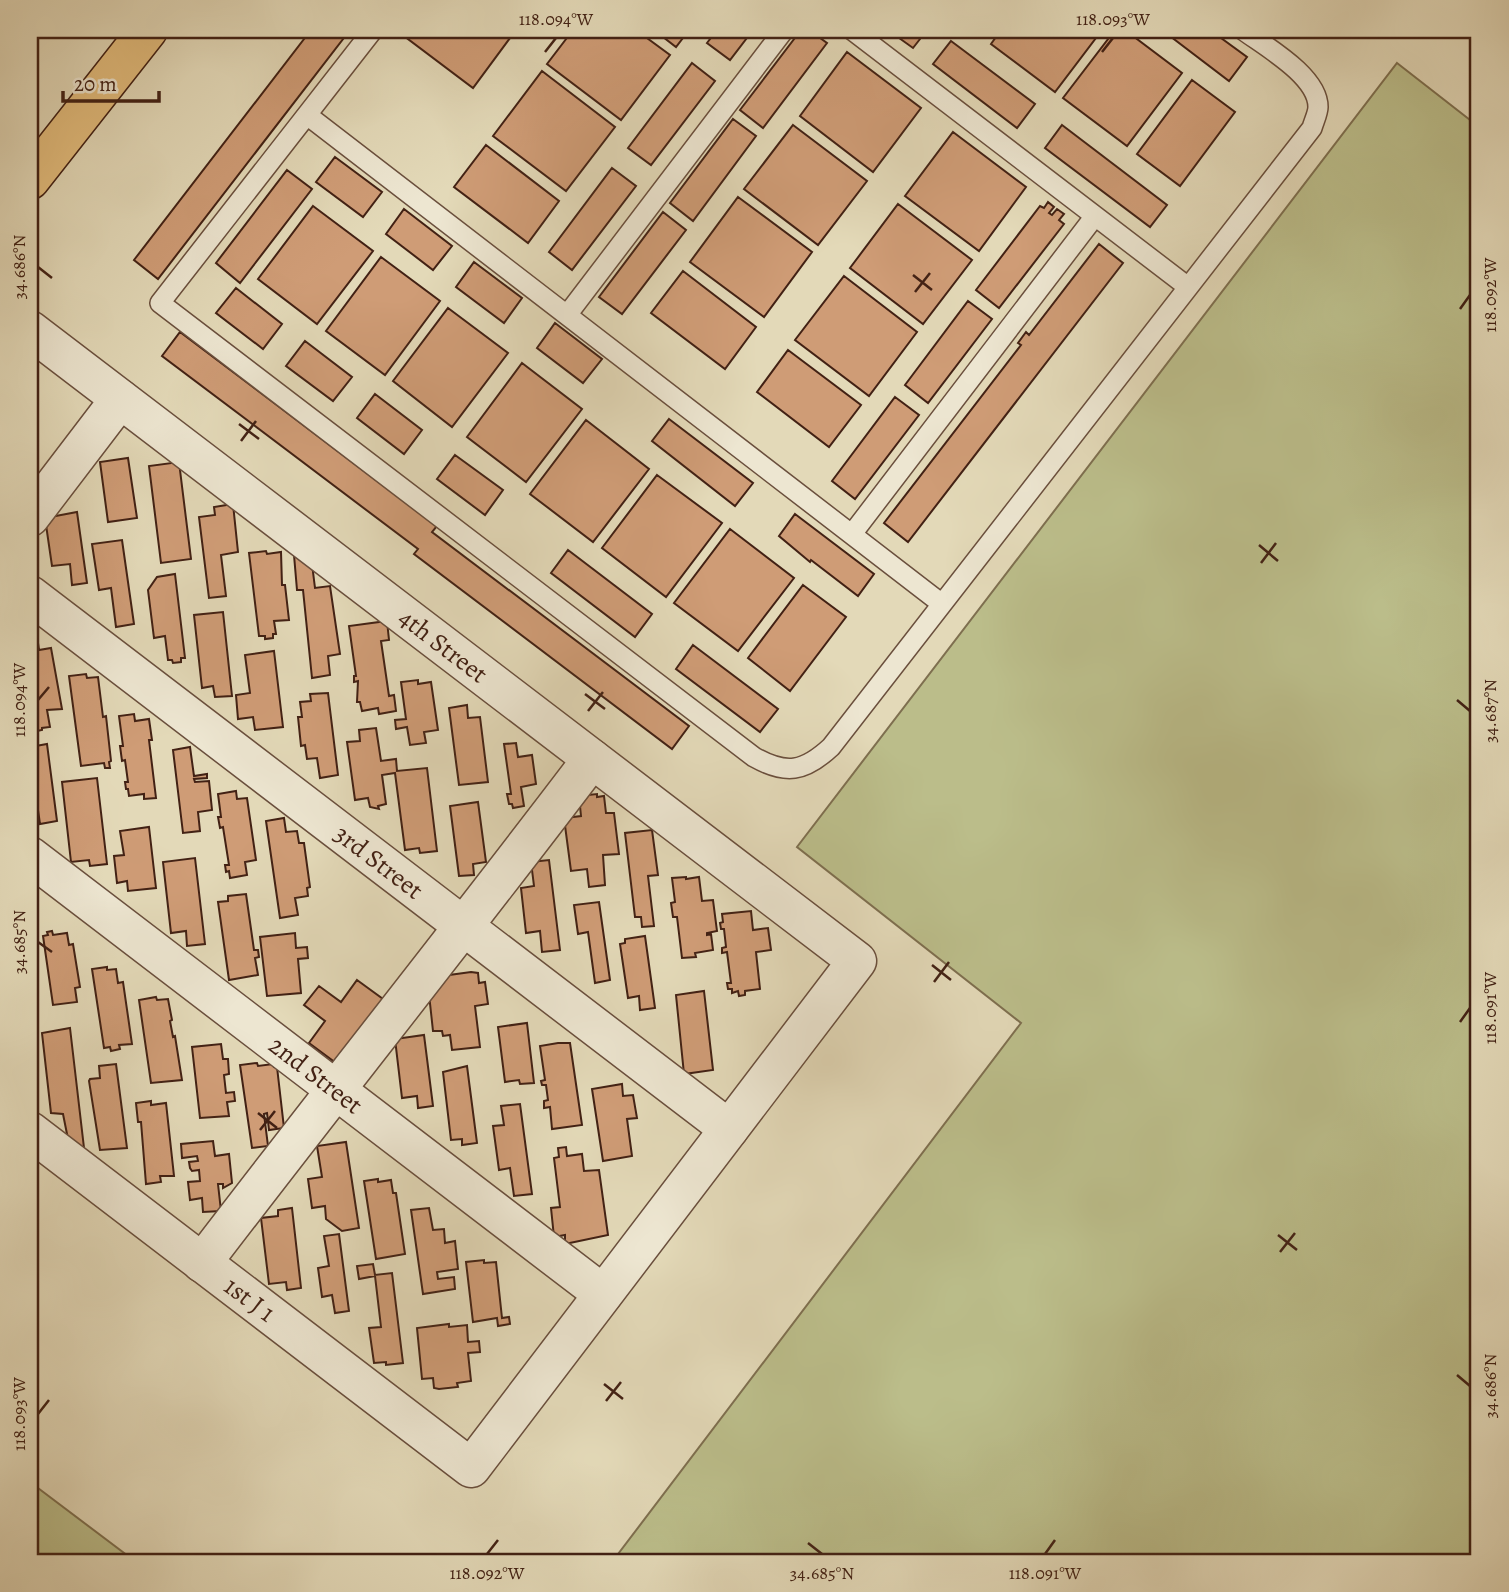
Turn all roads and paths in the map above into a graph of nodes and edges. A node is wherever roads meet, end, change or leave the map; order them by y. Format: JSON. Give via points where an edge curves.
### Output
{"nodes":[{"id":1,"x":148,"y":30,"type":"edge"},
{"id":2,"x":373,"y":30,"type":"edge"},
{"id":3,"x":784,"y":30,"type":"edge"},
{"id":4,"x":852,"y":30,"type":"edge"},
{"id":5,"x":1243,"y":30,"type":"edge"},
{"id":6,"x":307,"y":115,"type":"junction"},
{"id":7,"x":30,"y":180,"type":"edge"},
{"id":8,"x":1095,"y":216,"type":"junction"},
{"id":9,"x":1188,"y":287,"type":"junction"},
{"id":10,"x":567,"y":315,"type":"junction"},
{"id":11,"x":30,"y":330,"type":"edge"},
{"id":12,"x":120,"y":398,"type":"junction"},
{"id":13,"x":30,"y":517,"type":"edge"},
{"id":14,"x":852,"y":534,"type":"junction"},
{"id":15,"x":30,"y":595,"type":"edge"},
{"id":16,"x":942,"y":604,"type":"junction"},
{"id":17,"x":592,"y":759,"type":"junction"},
{"id":18,"x":30,"y":856,"type":"edge"},
{"id":19,"x":465,"y":927,"type":"junction"},
{"id":20,"x":335,"y":1089,"type":"junction"},
{"id":21,"x":729,"y":1129,"type":"junction"},
{"id":22,"x":30,"y":1131,"type":"edge"},
{"id":23,"x":202,"y":1263,"type":"junction"},
{"id":24,"x":603,"y":1294,"type":"junction"}],
"edges":[{"from":1,"to":7,"type":"main road"},
{"from":2,"to":6,"type":"lane"},
{"from":3,"to":10,"type":"lane"},
{"from":4,"to":8,"type":"lane"},
{"from":5,"to":9,"type":"lane","via":[[1303,75],[1316,93],[1319,109],[1312,128]]},
{"from":6,"to":10,"type":"lane"},
{"from":6,"to":16,"type":"lane","via":[[160,303],[771,766],[798,769],[817,761]]},
{"from":8,"to":9,"type":"lane"},
{"from":8,"to":14,"type":"lane"},
{"from":9,"to":16,"type":"lane"},
{"from":10,"to":14,"type":"lane"},
{"from":11,"to":12,"type":"street","name":"4th Street"},
{"from":12,"to":13,"type":"street"},
{"from":12,"to":17,"type":"street","name":"4th Street"},
{"from":14,"to":16,"type":"lane"},
{"from":15,"to":19,"type":"street","name":"3rd Street"},
{"from":17,"to":19,"type":"street"},
{"from":17,"to":21,"type":"street","name":"4th Street","via":[[857,961]]},
{"from":18,"to":20,"type":"street","name":"2nd Street"},
{"from":19,"to":20,"type":"street"},
{"from":19,"to":21,"type":"street","name":"3rd Street"},
{"from":20,"to":23,"type":"street"},
{"from":20,"to":24,"type":"street","name":"2nd Street"},
{"from":21,"to":24,"type":"street"},
{"from":22,"to":23,"type":"street","name":"1st J 1"},
{"from":23,"to":24,"type":"street","name":"1st J 1","via":[[471,1468]]}]}
